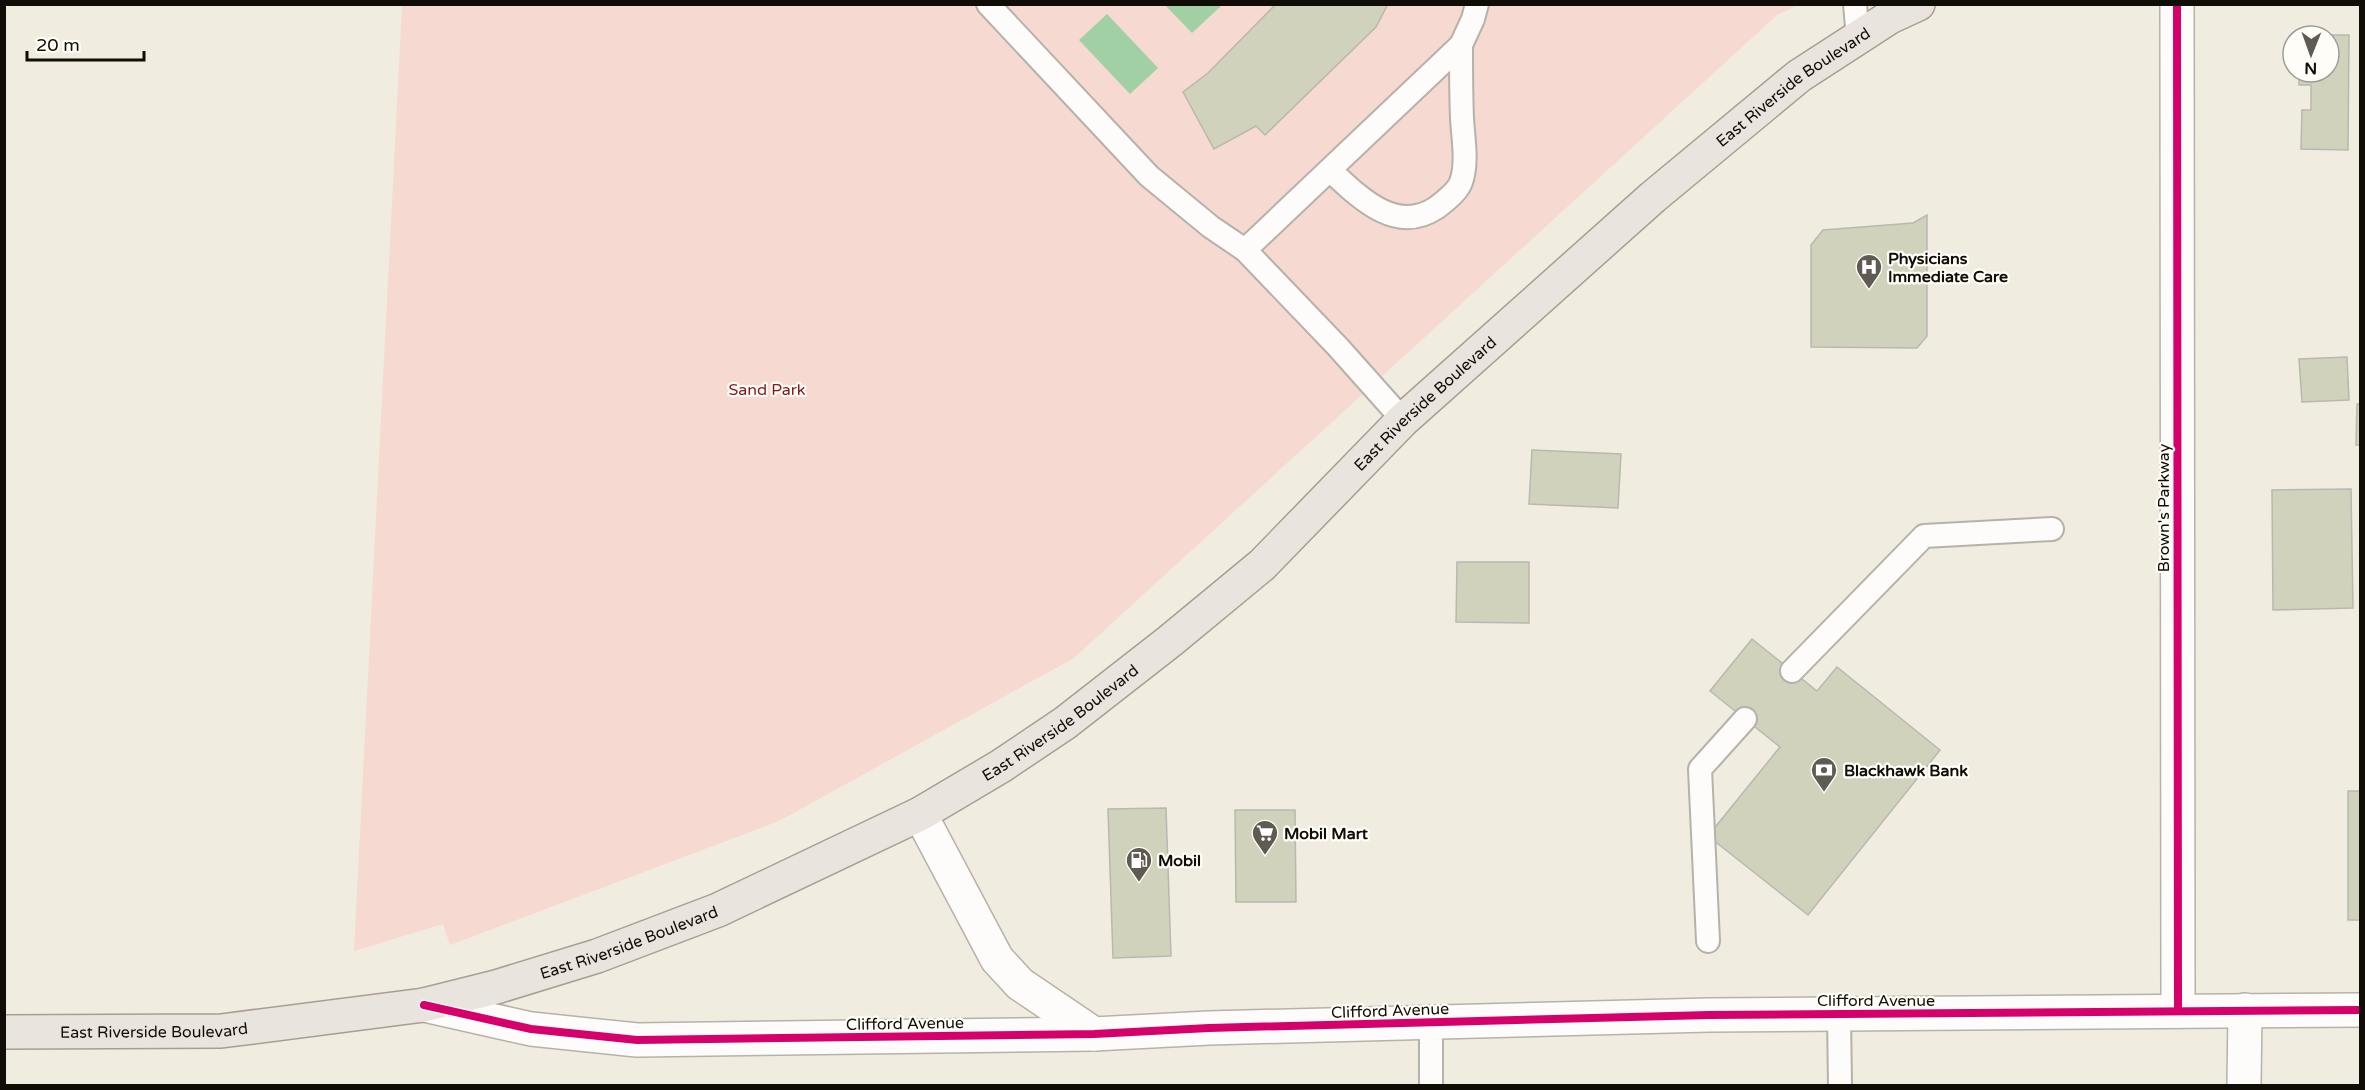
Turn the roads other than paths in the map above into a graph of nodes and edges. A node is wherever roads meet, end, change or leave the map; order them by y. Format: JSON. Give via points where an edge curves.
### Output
{"nodes":[{"id":1,"x":988,"y":4,"type":"edge"},
{"id":2,"x":1477,"y":4,"type":"edge"},
{"id":3,"x":1855,"y":4,"type":"edge"},
{"id":4,"x":1918,"y":4,"type":"edge"},
{"id":5,"x":2176,"y":4,"type":"edge"},
{"id":6,"x":1858,"y":38,"type":"junction"},
{"id":7,"x":1461,"y":45,"type":"junction"},
{"id":8,"x":1330,"y":170,"type":"junction"},
{"id":9,"x":1245,"y":250,"type":"junction"},
{"id":10,"x":1403,"y":420,"type":"junction"},
{"id":11,"x":2052,"y":529,"type":"dead end"},
{"id":12,"x":1792,"y":671,"type":"dead end"},
{"id":13,"x":1745,"y":719,"type":"dead end"},
{"id":14,"x":920,"y":814,"type":"junction"},
{"id":15,"x":1708,"y":941,"type":"dead end"},
{"id":16,"x":424,"y":1005,"type":"junction"},
{"id":17,"x":2245,"y":1010,"type":"junction"},
{"id":18,"x":2361,"y":1010,"type":"edge"},
{"id":19,"x":2178,"y":1011,"type":"junction"},
{"id":20,"x":1839,"y":1014,"type":"junction"},
{"id":21,"x":1431,"y":1022,"type":"junction"},
{"id":22,"x":4,"y":1032,"type":"edge"},
{"id":23,"x":1094,"y":1034,"type":"junction"},
{"id":24,"x":1431,"y":1086,"type":"edge"},
{"id":25,"x":1840,"y":1086,"type":"edge"},
{"id":26,"x":2244,"y":1086,"type":"edge"}],
"edges":[{"from":1,"to":9,"type":"lane","via":[[1149,176]]},
{"from":2,"to":7,"type":"lane"},
{"from":3,"to":6,"type":"lane"},
{"from":4,"to":6,"type":"main road","name":"East Riverside Boulevard"},
{"from":5,"to":19,"type":"street","name":"Brown's Parkway"},
{"from":6,"to":10,"type":"main road","name":"East Riverside Boulevard","via":[[1799,76],[1662,189]]},
{"from":7,"to":8,"type":"lane"},
{"from":7,"to":8,"type":"lane","via":[[1465,153],[1461,184],[1441,205],[1426,215],[1404,218],[1380,211]]},
{"from":8,"to":9,"type":"lane"},
{"from":9,"to":10,"type":"lane"},
{"from":10,"to":14,"type":"main road","name":"East Riverside Boulevard","via":[[1262,565],[1170,641],[1065,723]]},
{"from":11,"to":12,"type":"lane","via":[[1924,536]]},
{"from":13,"to":15,"type":"lane","via":[[1700,769]]},
{"from":14,"to":16,"type":"main road","name":"East Riverside Boulevard","via":[[718,910],[597,956]]},
{"from":14,"to":23,"type":"street","via":[[997,960],[1020,984]]},
{"from":16,"to":22,"type":"main road","name":"East Riverside Boulevard","via":[[221,1031]]},
{"from":16,"to":23,"type":"street","name":"Clifford Avenue","via":[[531,1029],[636,1040]]},
{"from":17,"to":18,"type":"street","name":"Clifford Avenue"},
{"from":17,"to":19,"type":"street","name":"Clifford Avenue"},
{"from":17,"to":26,"type":"street"},
{"from":19,"to":20,"type":"street","name":"Clifford Avenue"},
{"from":20,"to":21,"type":"street","name":"Clifford Avenue"},
{"from":20,"to":25,"type":"lane"},
{"from":21,"to":23,"type":"street","name":"Clifford Avenue"},
{"from":21,"to":24,"type":"lane"}]}
